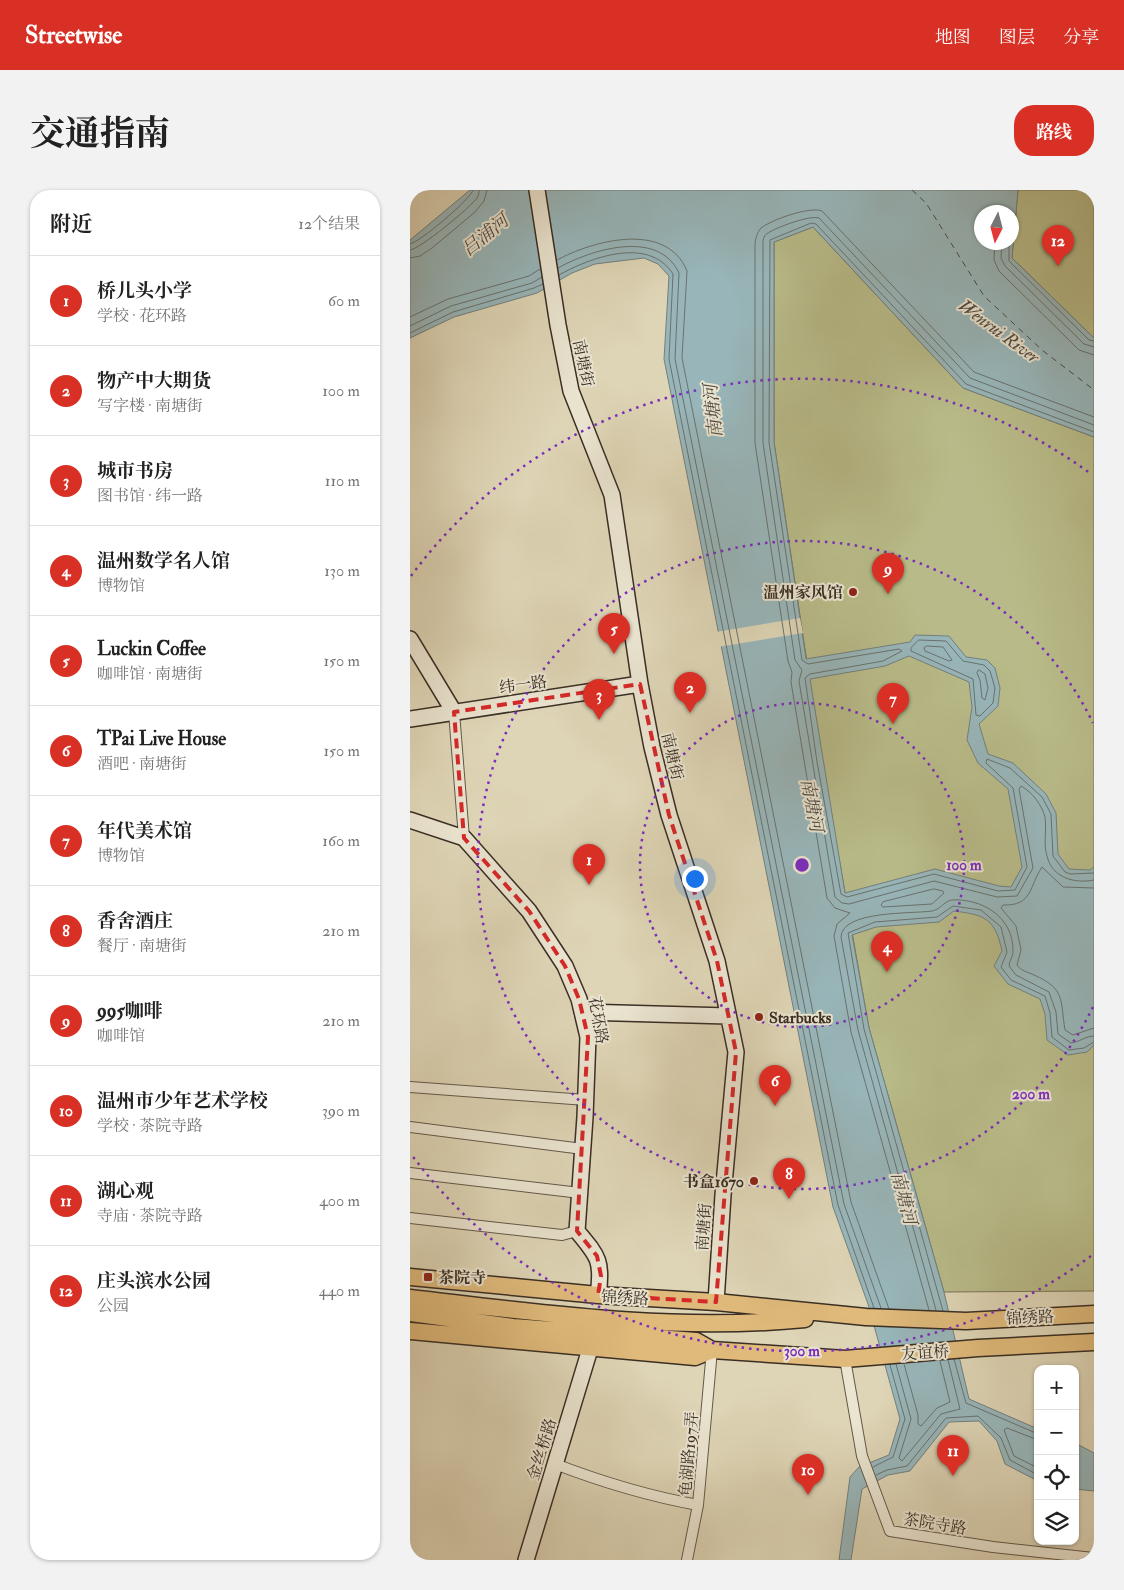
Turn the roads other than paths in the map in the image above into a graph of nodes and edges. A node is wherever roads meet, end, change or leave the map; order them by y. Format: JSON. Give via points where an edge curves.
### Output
{"nodes":[{"id":1,"x":537,"y":190,"type":"edge"},
{"id":2,"x":410,"y":639,"type":"edge"},
{"id":3,"x":640,"y":684,"type":"junction"},
{"id":4,"x":454,"y":712,"type":"junction"},
{"id":5,"x":410,"y":719,"type":"edge"},
{"id":6,"x":410,"y":820,"type":"edge"},
{"id":7,"x":464,"y":838,"type":"junction"},
{"id":8,"x":582,"y":1012,"type":"junction"},
{"id":9,"x":728,"y":1016,"type":"junction"},
{"id":10,"x":410,"y":1087,"type":"edge"},
{"id":11,"x":586,"y":1100,"type":"junction"},
{"id":12,"x":410,"y":1127,"type":"edge"},
{"id":13,"x":583,"y":1148,"type":"junction"},
{"id":14,"x":410,"y":1173,"type":"edge"},
{"id":15,"x":580,"y":1193,"type":"junction"},
{"id":16,"x":410,"y":1218,"type":"edge"},
{"id":17,"x":577,"y":1231,"type":"junction"},
{"id":18,"x":410,"y":1278,"type":"edge"},
{"id":19,"x":598,"y":1295,"type":"junction"},
{"id":20,"x":410,"y":1298,"type":"edge"},
{"id":21,"x":716,"y":1302,"type":"junction"},
{"id":22,"x":410,"y":1313,"type":"edge"},
{"id":23,"x":1094,"y":1314,"type":"edge"},
{"id":24,"x":840,"y":1315,"type":"junction"},
{"id":25,"x":866,"y":1317,"type":"joint"},
{"id":26,"x":966,"y":1321,"type":"joint"},
{"id":27,"x":410,"y":1331,"type":"edge"},
{"id":28,"x":1094,"y":1342,"type":"edge"},
{"id":29,"x":978,"y":1348,"type":"joint"},
{"id":30,"x":590,"y":1349,"type":"junction"},
{"id":31,"x":712,"y":1350,"type":"junction"},
{"id":32,"x":845,"y":1359,"type":"junction"},
{"id":33,"x":555,"y":1464,"type":"junction"},
{"id":34,"x":698,"y":1505,"type":"junction"},
{"id":35,"x":1094,"y":1558,"type":"edge"},
{"id":36,"x":526,"y":1560,"type":"edge"},
{"id":37,"x":687,"y":1560,"type":"edge"}],
"edges":[{"from":1,"to":3,"type":"street","name":"南塘街","via":[[571,391],[612,495]]},
{"from":2,"to":4,"type":"street"},
{"from":3,"to":4,"type":"street","name":"纬一路"},
{"from":3,"to":9,"type":"street","name":"南塘街","via":[[669,814],[717,961]]},
{"from":4,"to":5,"type":"street","name":"纬一路"},
{"from":4,"to":7,"type":"street"},
{"from":6,"to":7,"type":"street","name":"花环路"},
{"from":7,"to":8,"type":"street","name":"花环路","via":[[529,911],[565,966]]},
{"from":8,"to":9,"type":"street"},
{"from":8,"to":11,"type":"street","name":"花环路","via":[[588,1038]]},
{"from":9,"to":21,"type":"street","name":"南塘街","via":[[736,1052]]},
{"from":10,"to":11,"type":"street"},
{"from":11,"to":13,"type":"street","name":"花环路"},
{"from":12,"to":13,"type":"street"},
{"from":13,"to":15,"type":"street","name":"花环路"},
{"from":14,"to":15,"type":"street"},
{"from":15,"to":17,"type":"street","name":"花环路"},
{"from":16,"to":17,"type":"street","via":[[562,1235]]},
{"from":17,"to":19,"type":"street","via":[[597,1256],[601,1276]]},
{"from":18,"to":19,"type":"main road","name":"锦绣路"},
{"from":19,"to":21,"type":"main road","name":"锦绣路"},
{"from":20,"to":24,"type":"main road","name":"锦绣路","via":[[631,1322],[764,1323]]},
{"from":21,"to":24,"type":"main road","name":"锦绣路"},
{"from":22,"to":31,"type":"main road","via":[[513,1327],[696,1342]]},
{"from":23,"to":26,"type":"main road","name":"锦绣路"},
{"from":24,"to":25,"type":"main road","name":"锦绣路"},
{"from":25,"to":26,"type":"main road","name":"友谊桥"},
{"from":27,"to":30,"type":"main road"},
{"from":28,"to":29,"type":"main road","name":"锦绣路"},
{"from":29,"to":32,"type":"main road","name":"友谊桥"},
{"from":30,"to":31,"type":"main road","via":[[695,1357]]},
{"from":30,"to":33,"type":"street","name":"金丝桥路"},
{"from":31,"to":32,"type":"main road"},
{"from":31,"to":34,"type":"street","name":"龟湖路197弄"},
{"from":32,"to":35,"type":"street","name":"茶院寺路","via":[[862,1456],[890,1531]]},
{"from":33,"to":34,"type":"street","via":[[604,1483]]},
{"from":33,"to":36,"type":"street","name":"金丝桥路"},
{"from":34,"to":37,"type":"street","name":"龟湖路197弄"}]}
